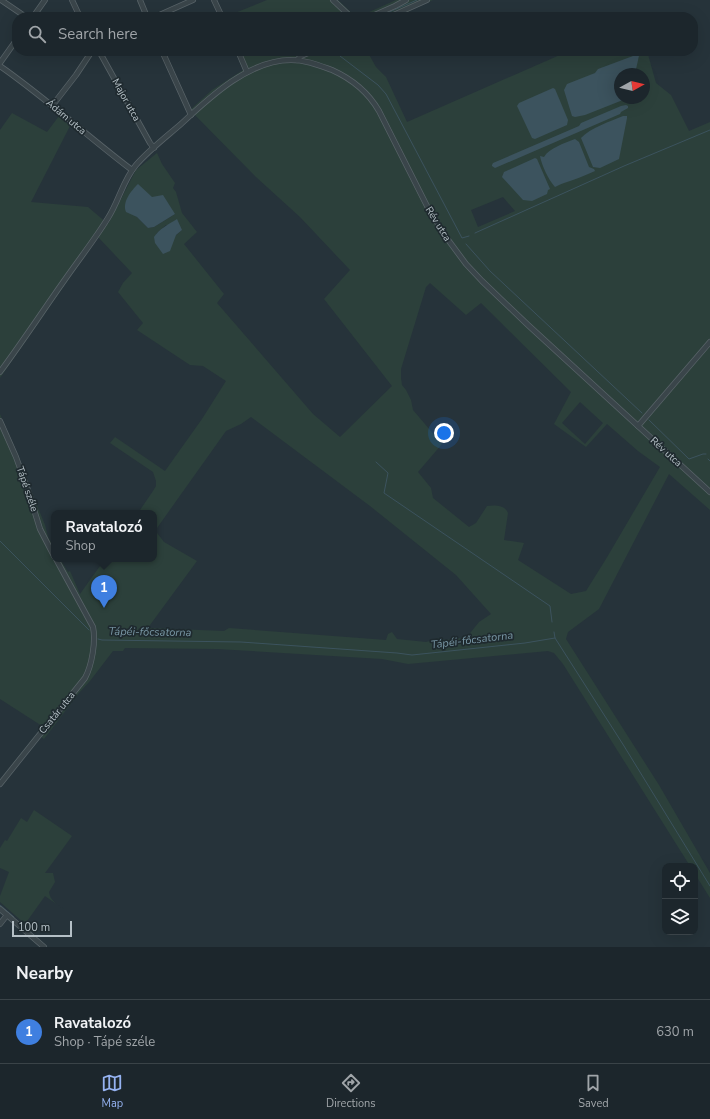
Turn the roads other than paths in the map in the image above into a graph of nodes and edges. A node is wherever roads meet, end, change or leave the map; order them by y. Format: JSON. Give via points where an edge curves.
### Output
{"nodes":[{"id":1,"x":1,"y":0,"type":"edge"},
{"id":2,"x":45,"y":0,"type":"edge"},
{"id":3,"x":72,"y":0,"type":"edge"},
{"id":4,"x":140,"y":0,"type":"edge"},
{"id":5,"x":194,"y":0,"type":"edge"},
{"id":6,"x":214,"y":0,"type":"edge"},
{"id":7,"x":333,"y":0,"type":"edge"},
{"id":8,"x":406,"y":0,"type":"edge"},
{"id":9,"x":427,"y":0,"type":"edge"},
{"id":10,"x":19,"y":12,"type":"edge"},
{"id":11,"x":37,"y":12,"type":"edge"},
{"id":12,"x":78,"y":12,"type":"edge"},
{"id":13,"x":145,"y":12,"type":"edge"},
{"id":14,"x":166,"y":12,"type":"edge"},
{"id":15,"x":220,"y":12,"type":"edge"},
{"id":16,"x":346,"y":12,"type":"edge"},
{"id":17,"x":381,"y":12,"type":"edge"},
{"id":18,"x":400,"y":12,"type":"edge"},
{"id":19,"x":12,"y":47,"type":"edge"},
{"id":20,"x":89,"y":56,"type":"edge"},
{"id":21,"x":102,"y":56,"type":"edge"},
{"id":22,"x":164,"y":56,"type":"edge"},
{"id":23,"x":240,"y":56,"type":"edge"},
{"id":24,"x":301,"y":56,"type":"edge"},
{"id":25,"x":296,"y":60,"type":"junction"},
{"id":26,"x":0,"y":65,"type":"edge"},
{"id":27,"x":247,"y":72,"type":"junction"},
{"id":28,"x":52,"y":106,"type":"junction"},
{"id":29,"x":190,"y":115,"type":"junction"},
{"id":30,"x":154,"y":148,"type":"junction"},
{"id":31,"x":132,"y":170,"type":"junction"},
{"id":32,"x":710,"y":342,"type":"edge"},
{"id":33,"x":0,"y":372,"type":"edge"},
{"id":34,"x":0,"y":421,"type":"edge"},
{"id":35,"x":638,"y":426,"type":"junction"},
{"id":36,"x":710,"y":492,"type":"edge"},
{"id":37,"x":51,"y":550,"type":"edge"},
{"id":38,"x":58,"y":562,"type":"edge"},
{"id":39,"x":0,"y":784,"type":"edge"},
{"id":40,"x":0,"y":909,"type":"edge"},
{"id":41,"x":7,"y":915,"type":"junction"},
{"id":42,"x":0,"y":924,"type":"edge"},
{"id":43,"x":44,"y":947,"type":"edge"}],
"edges":[{"from":1,"to":10,"type":"street"},
{"from":2,"to":11,"type":"street"},
{"from":3,"to":12,"type":"street"},
{"from":4,"to":13,"type":"street"},
{"from":5,"to":14,"type":"street"},
{"from":6,"to":15,"type":"street"},
{"from":7,"to":16,"type":"street"},
{"from":8,"to":17,"type":"street"},
{"from":9,"to":18,"type":"street"},
{"from":19,"to":26,"type":"street"},
{"from":20,"to":28,"type":"street"},
{"from":21,"to":30,"type":"street","name":"Major utca"},
{"from":22,"to":29,"type":"street"},
{"from":23,"to":27,"type":"street"},
{"from":24,"to":25,"type":"street"},
{"from":25,"to":27,"type":"street","name":"Rév utca","via":[[283,60]]},
{"from":25,"to":35,"type":"street","name":"Rév utca","via":[[316,64],[344,76],[371,99],[436,222],[466,264]]},
{"from":26,"to":28,"type":"street","name":"Ádám utca"},
{"from":27,"to":29,"type":"street","name":"Rév utca"},
{"from":28,"to":31,"type":"street","name":"Ádám utca"},
{"from":29,"to":30,"type":"street","name":"Rév utca"},
{"from":30,"to":31,"type":"street","name":"Rév utca"},
{"from":31,"to":33,"type":"street","name":"Rév utca","via":[[108,218]]},
{"from":32,"to":35,"type":"street"},
{"from":34,"to":37,"type":"street","name":"Tápé széle","via":[[16,457],[40,529]]},
{"from":35,"to":36,"type":"street","name":"Rév utca"},
{"from":38,"to":39,"type":"street","name":"Csatár utca","via":[[91,624],[94,633],[92,661],[85,678]]},
{"from":40,"to":41,"type":"street"},
{"from":41,"to":42,"type":"street"},
{"from":41,"to":43,"type":"street"}]}
